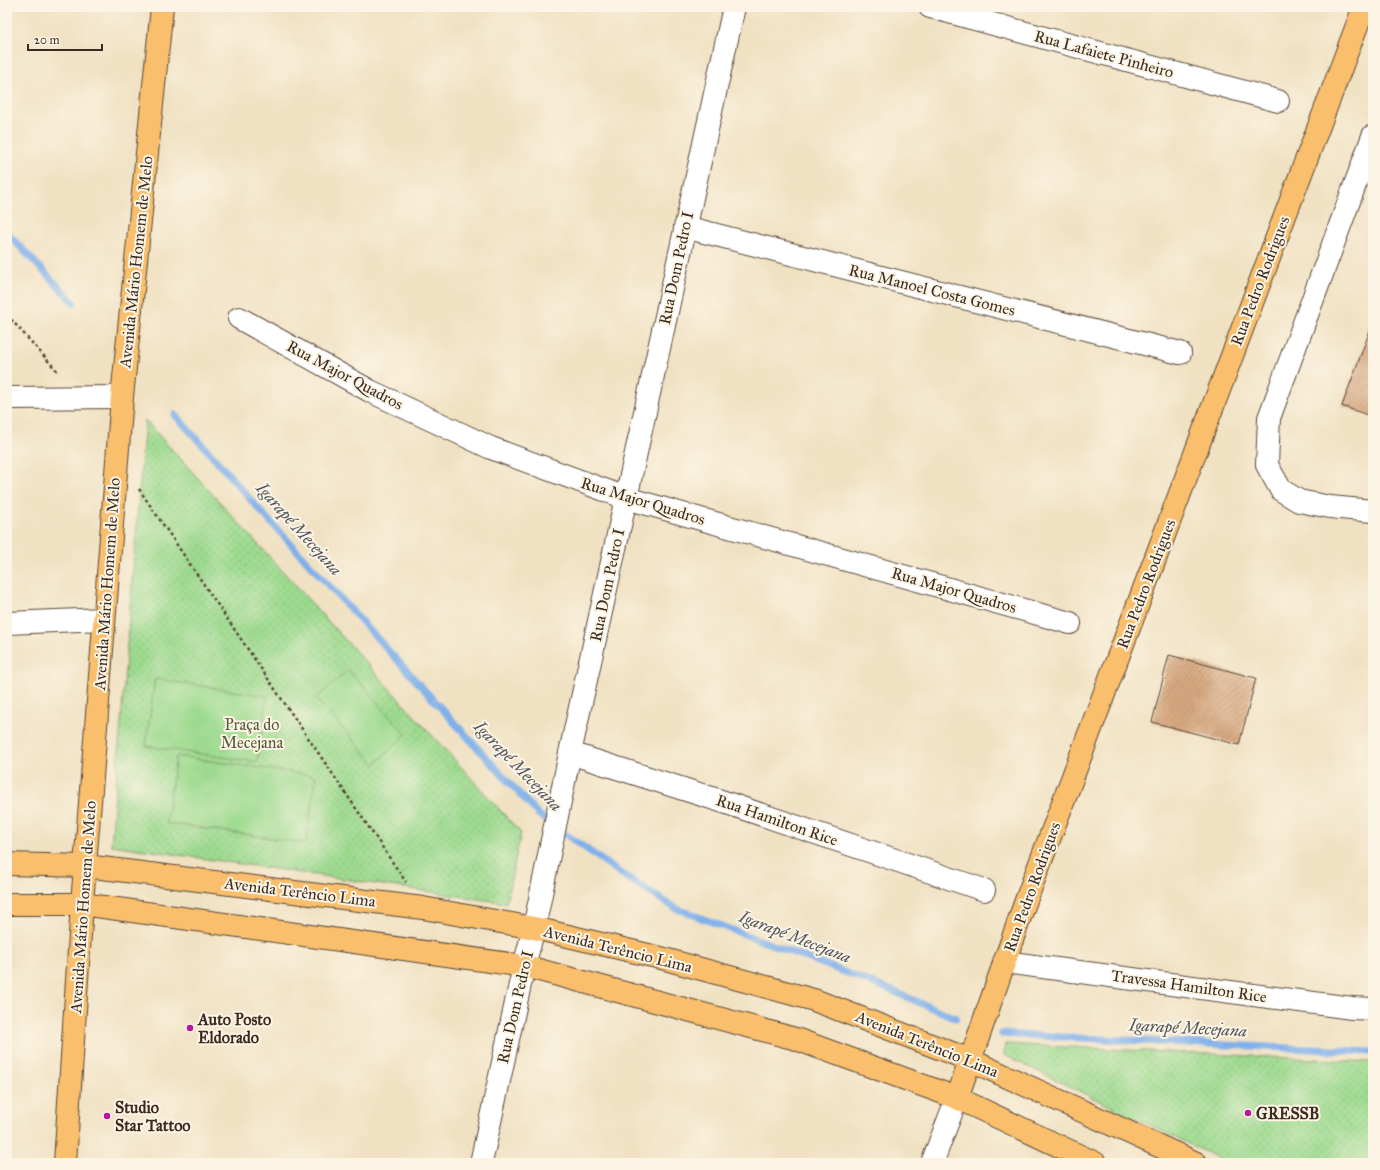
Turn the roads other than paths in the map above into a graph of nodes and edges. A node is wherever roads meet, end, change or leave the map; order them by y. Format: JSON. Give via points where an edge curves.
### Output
{"nodes":[{"id":1,"x":162,"y":7,"type":"edge"},
{"id":2,"x":734,"y":7,"type":"edge"},
{"id":3,"x":930,"y":7,"type":"edge"},
{"id":4,"x":1364,"y":7,"type":"edge"},
{"id":5,"x":1278,"y":102,"type":"dead end"},
{"id":6,"x":1373,"y":136,"type":"edge"},
{"id":7,"x":685,"y":228,"type":"junction"},
{"id":8,"x":239,"y":318,"type":"dead end"},
{"id":9,"x":1180,"y":353,"type":"dead end"},
{"id":10,"x":122,"y":397,"type":"junction"},
{"id":11,"x":7,"y":398,"type":"edge"},
{"id":12,"x":626,"y":498,"type":"junction"},
{"id":13,"x":1373,"y":511,"type":"edge"},
{"id":14,"x":104,"y":619,"type":"junction"},
{"id":15,"x":7,"y":623,"type":"edge"},
{"id":16,"x":1070,"y":623,"type":"dead end"},
{"id":17,"x":570,"y":753,"type":"junction"},
{"id":18,"x":7,"y":864,"type":"edge"},
{"id":19,"x":86,"y":866,"type":"junction"},
{"id":20,"x":984,"y":890,"type":"dead end"},
{"id":21,"x":7,"y":904,"type":"edge"},
{"id":22,"x":82,"y":904,"type":"junction"},
{"id":23,"x":534,"y":928,"type":"junction"},
{"id":24,"x":524,"y":966,"type":"junction"},
{"id":25,"x":1002,"y":969,"type":"junction"},
{"id":26,"x":1373,"y":1009,"type":"edge"},
{"id":27,"x":972,"y":1055,"type":"junction"},
{"id":28,"x":957,"y":1098,"type":"junction"},
{"id":29,"x":65,"y":1163,"type":"edge"},
{"id":30,"x":481,"y":1163,"type":"edge"},
{"id":31,"x":932,"y":1163,"type":"edge"},
{"id":32,"x":1095,"y":1163,"type":"edge"},
{"id":33,"x":1196,"y":1163,"type":"edge"}],
"edges":[{"from":1,"to":10,"type":"main road","name":"Avenida Mário Homem de Melo"},
{"from":2,"to":7,"type":"street","name":"Rua Dom Pedro I"},
{"from":3,"to":5,"type":"street","name":"Rua Lafaiete Pinheiro"},
{"from":4,"to":25,"type":"main road","name":"Rua Pedro Rodrigues","via":[[1030,888]]},
{"from":6,"to":13,"type":"street","via":[[1269,418],[1267,466],[1281,490],[1299,501]]},
{"from":7,"to":9,"type":"street","name":"Rua Manoel Costa Gomes"},
{"from":7,"to":12,"type":"street","name":"Rua Dom Pedro I"},
{"from":8,"to":12,"type":"street","name":"Rua Major Quadros","via":[[370,391],[484,444]]},
{"from":10,"to":11,"type":"street"},
{"from":10,"to":14,"type":"main road","name":"Avenida Mário Homem de Melo"},
{"from":12,"to":16,"type":"street","name":"Rua Major Quadros"},
{"from":12,"to":17,"type":"street","name":"Rua Dom Pedro I"},
{"from":14,"to":15,"type":"street"},
{"from":14,"to":19,"type":"main road","name":"Avenida Mário Homem de Melo"},
{"from":17,"to":20,"type":"street","name":"Rua Hamilton Rice"},
{"from":17,"to":23,"type":"street","name":"Rua Dom Pedro I"},
{"from":18,"to":19,"type":"main road","name":"Avenida Terêncio Lima"},
{"from":19,"to":22,"type":"main road","name":"Avenida Mário Homem de Melo"},
{"from":19,"to":23,"type":"main road","name":"Avenida Terêncio Lima","via":[[423,908]]},
{"from":21,"to":22,"type":"main road"},
{"from":22,"to":24,"type":"main road"},
{"from":22,"to":29,"type":"main road","name":"Avenida Mário Homem de Melo"},
{"from":23,"to":24,"type":"street","name":"Rua Dom Pedro I"},
{"from":23,"to":27,"type":"main road","name":"Avenida Terêncio Lima","via":[[661,958],[814,1000]]},
{"from":24,"to":28,"type":"main road","via":[[796,1039]]},
{"from":24,"to":30,"type":"street","name":"Rua Dom Pedro I"},
{"from":25,"to":26,"type":"street","name":"Travessa Hamilton Rice"},
{"from":25,"to":27,"type":"main road","name":"Rua Pedro Rodrigues"},
{"from":27,"to":28,"type":"main road","name":"Rua Pedro Rodrigues"},
{"from":27,"to":33,"type":"main road","name":"Avenida Terêncio Lima"},
{"from":28,"to":31,"type":"street","name":"Rua Pedro Rodrigues"},
{"from":28,"to":32,"type":"main road"}]}
